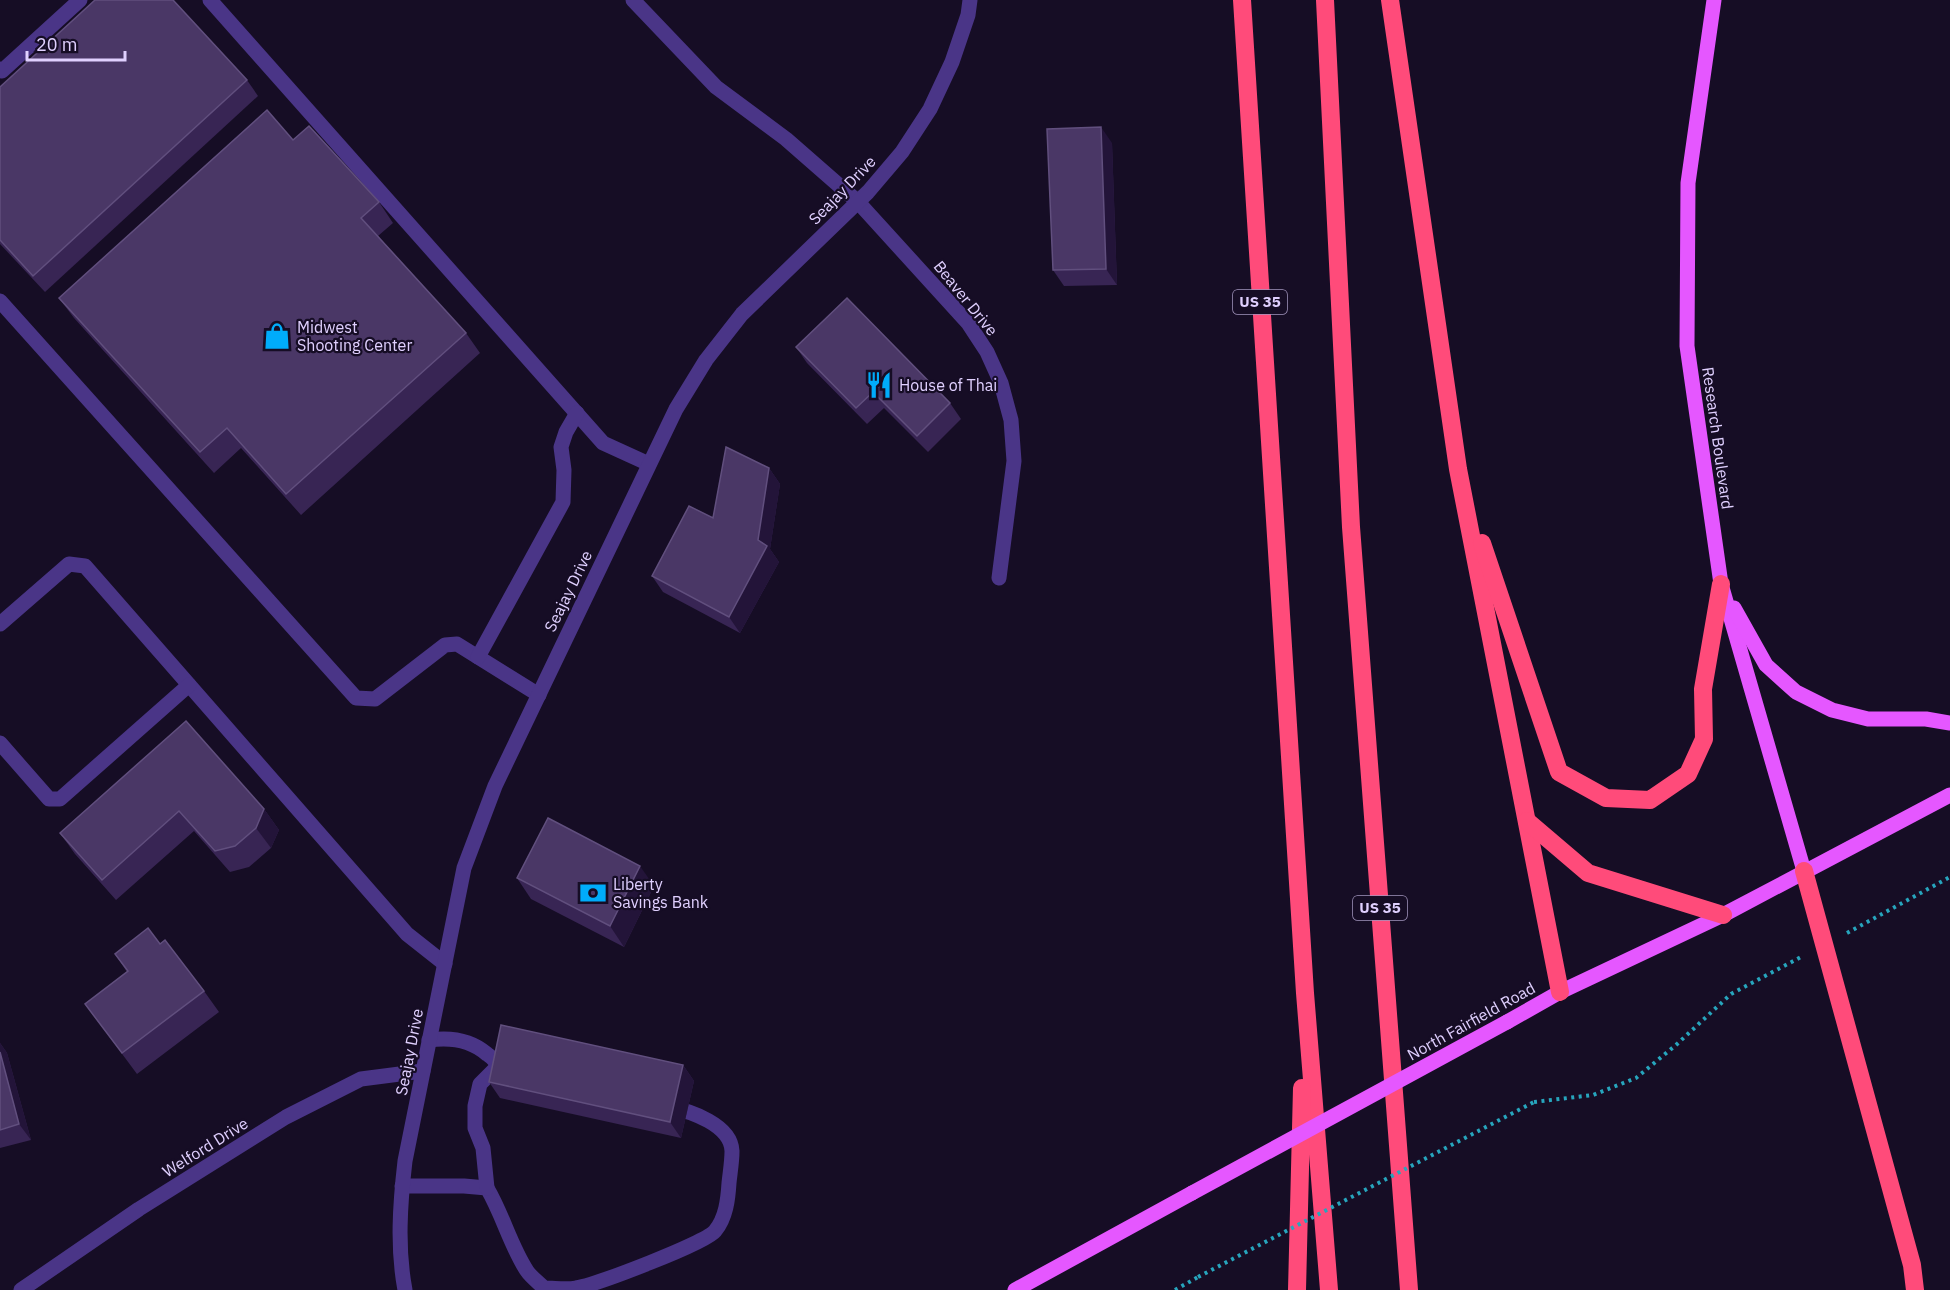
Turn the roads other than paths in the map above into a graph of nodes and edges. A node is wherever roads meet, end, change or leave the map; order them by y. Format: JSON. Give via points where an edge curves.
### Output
{"nodes":[{"id":1,"x":80,"y":0,"type":"edge"},
{"id":2,"x":210,"y":0,"type":"edge"},
{"id":3,"x":633,"y":0,"type":"edge"},
{"id":4,"x":970,"y":0,"type":"edge"},
{"id":5,"x":1242,"y":0,"type":"edge"},
{"id":6,"x":1325,"y":0,"type":"edge"},
{"id":7,"x":1390,"y":0,"type":"edge"},
{"id":8,"x":1714,"y":0,"type":"edge"},
{"id":9,"x":0,"y":69,"type":"edge"},
{"id":10,"x":858,"y":202,"type":"junction"},
{"id":11,"x":0,"y":301,"type":"edge"},
{"id":12,"x":577,"y":413,"type":"junction"},
{"id":13,"x":649,"y":464,"type":"junction"},
{"id":14,"x":1458,"y":470,"type":"junction"},
{"id":15,"x":999,"y":578,"type":"dead end"},
{"id":16,"x":1721,"y":584,"type":"junction"},
{"id":17,"x":0,"y":624,"type":"edge"},
{"id":18,"x":478,"y":657,"type":"junction"},
{"id":19,"x":189,"y":685,"type":"junction"},
{"id":20,"x":539,"y":695,"type":"junction"},
{"id":21,"x":1950,"y":723,"type":"edge"},
{"id":22,"x":0,"y":743,"type":"edge"},
{"id":23,"x":1950,"y":795,"type":"edge"},
{"id":24,"x":1527,"y":821,"type":"junction"},
{"id":25,"x":1804,"y":871,"type":"junction"},
{"id":26,"x":1723,"y":915,"type":"junction"},
{"id":27,"x":445,"y":964,"type":"junction"},
{"id":28,"x":1560,"y":992,"type":"junction"},
{"id":29,"x":1305,"y":993,"type":"junction"},
{"id":30,"x":429,"y":1040,"type":"junction"},
{"id":31,"x":499,"y":1065,"type":"junction"},
{"id":32,"x":423,"y":1071,"type":"junction"},
{"id":33,"x":528,"y":1077,"type":"edge"},
{"id":34,"x":653,"y":1103,"type":"edge"},
{"id":35,"x":402,"y":1186,"type":"junction"},
{"id":36,"x":487,"y":1188,"type":"junction"},
{"id":37,"x":21,"y":1290,"type":"edge"},
{"id":38,"x":405,"y":1290,"type":"edge"},
{"id":39,"x":1015,"y":1290,"type":"edge"},
{"id":40,"x":1297,"y":1290,"type":"edge"},
{"id":41,"x":1329,"y":1290,"type":"edge"},
{"id":42,"x":1409,"y":1290,"type":"edge"},
{"id":43,"x":1916,"y":1290,"type":"edge"}],
"edges":[{"from":1,"to":9,"type":"street"},
{"from":2,"to":12,"type":"street"},
{"from":3,"to":10,"type":"street","name":"Beaver Drive","via":[[716,87],[786,139]]},
{"from":4,"to":10,"type":"street","name":"Seajay Drive","via":[[952,62],[930,109],[902,152]]},
{"from":5,"to":29,"type":"highway","number":"US 35"},
{"from":6,"to":42,"type":"highway","number":"US 35","via":[[1351,527]]},
{"from":7,"to":14,"type":"highway"},
{"from":8,"to":16,"type":"main road","name":"Research Boulevard","via":[[1688,183],[1687,346]]},
{"from":10,"to":13,"type":"street","name":"Seajay Drive","via":[[742,314],[706,360]]},
{"from":10,"to":15,"type":"street","name":"Beaver Drive","via":[[968,323],[1001,383],[1011,420],[1014,461]]},
{"from":11,"to":18,"type":"street","via":[[356,698],[375,699],[445,645],[457,644]]},
{"from":12,"to":13,"type":"street","via":[[603,443]]},
{"from":12,"to":18,"type":"street","via":[[561,447],[563,502]]},
{"from":13,"to":20,"type":"street","name":"Seajay Drive"},
{"from":14,"to":16,"type":"highway","via":[[1559,772],[1606,798],[1650,800],[1688,774],[1704,739],[1704,689]]},
{"from":14,"to":24,"type":"highway"},
{"from":16,"to":21,"type":"main road","via":[[1766,665],[1796,692],[1832,710],[1868,719]]},
{"from":16,"to":25,"type":"main road","name":"Research Boulevard"},
{"from":17,"to":19,"type":"street","via":[[69,564],[85,566]]},
{"from":18,"to":20,"type":"street"},
{"from":19,"to":22,"type":"street","via":[[60,799],[49,799]]},
{"from":19,"to":27,"type":"street","via":[[407,934]]},
{"from":20,"to":27,"type":"street","name":"Seajay Drive","via":[[495,786],[464,868]]},
{"from":23,"to":25,"type":"main road","name":"North Fairfield Road"},
{"from":24,"to":26,"type":"highway","via":[[1588,873]]},
{"from":24,"to":28,"type":"highway"},
{"from":25,"to":26,"type":"main road","name":"North Fairfield Road"},
{"from":25,"to":43,"type":"highway"},
{"from":26,"to":28,"type":"main road","name":"North Fairfield Road"},
{"from":27,"to":30,"type":"street","name":"Seajay Drive"},
{"from":28,"to":39,"type":"main road","name":"North Fairfield Road","bridge":true},
{"from":29,"to":40,"type":"highway"},
{"from":29,"to":41,"type":"highway","number":"US 35"},
{"from":30,"to":31,"type":"street","via":[[464,1040]]},
{"from":30,"to":32,"type":"street","name":"Seajay Drive"},
{"from":31,"to":33,"type":"street","via":[[505,1072]]},
{"from":31,"to":36,"type":"street","via":[[480,1084],[475,1106],[475,1128],[483,1148]]},
{"from":32,"to":35,"type":"street","name":"Seajay Drive"},
{"from":32,"to":37,"type":"street","name":"Welford Drive","via":[[361,1079],[286,1117],[139,1209]]},
{"from":34,"to":36,"type":"street","via":[[711,1122],[729,1138],[732,1150],[727,1203],[714,1233],[599,1283],[544,1288],[528,1273]]},
{"from":35,"to":36,"type":"street"},
{"from":35,"to":38,"type":"street","name":"Seajay Drive"}]}
